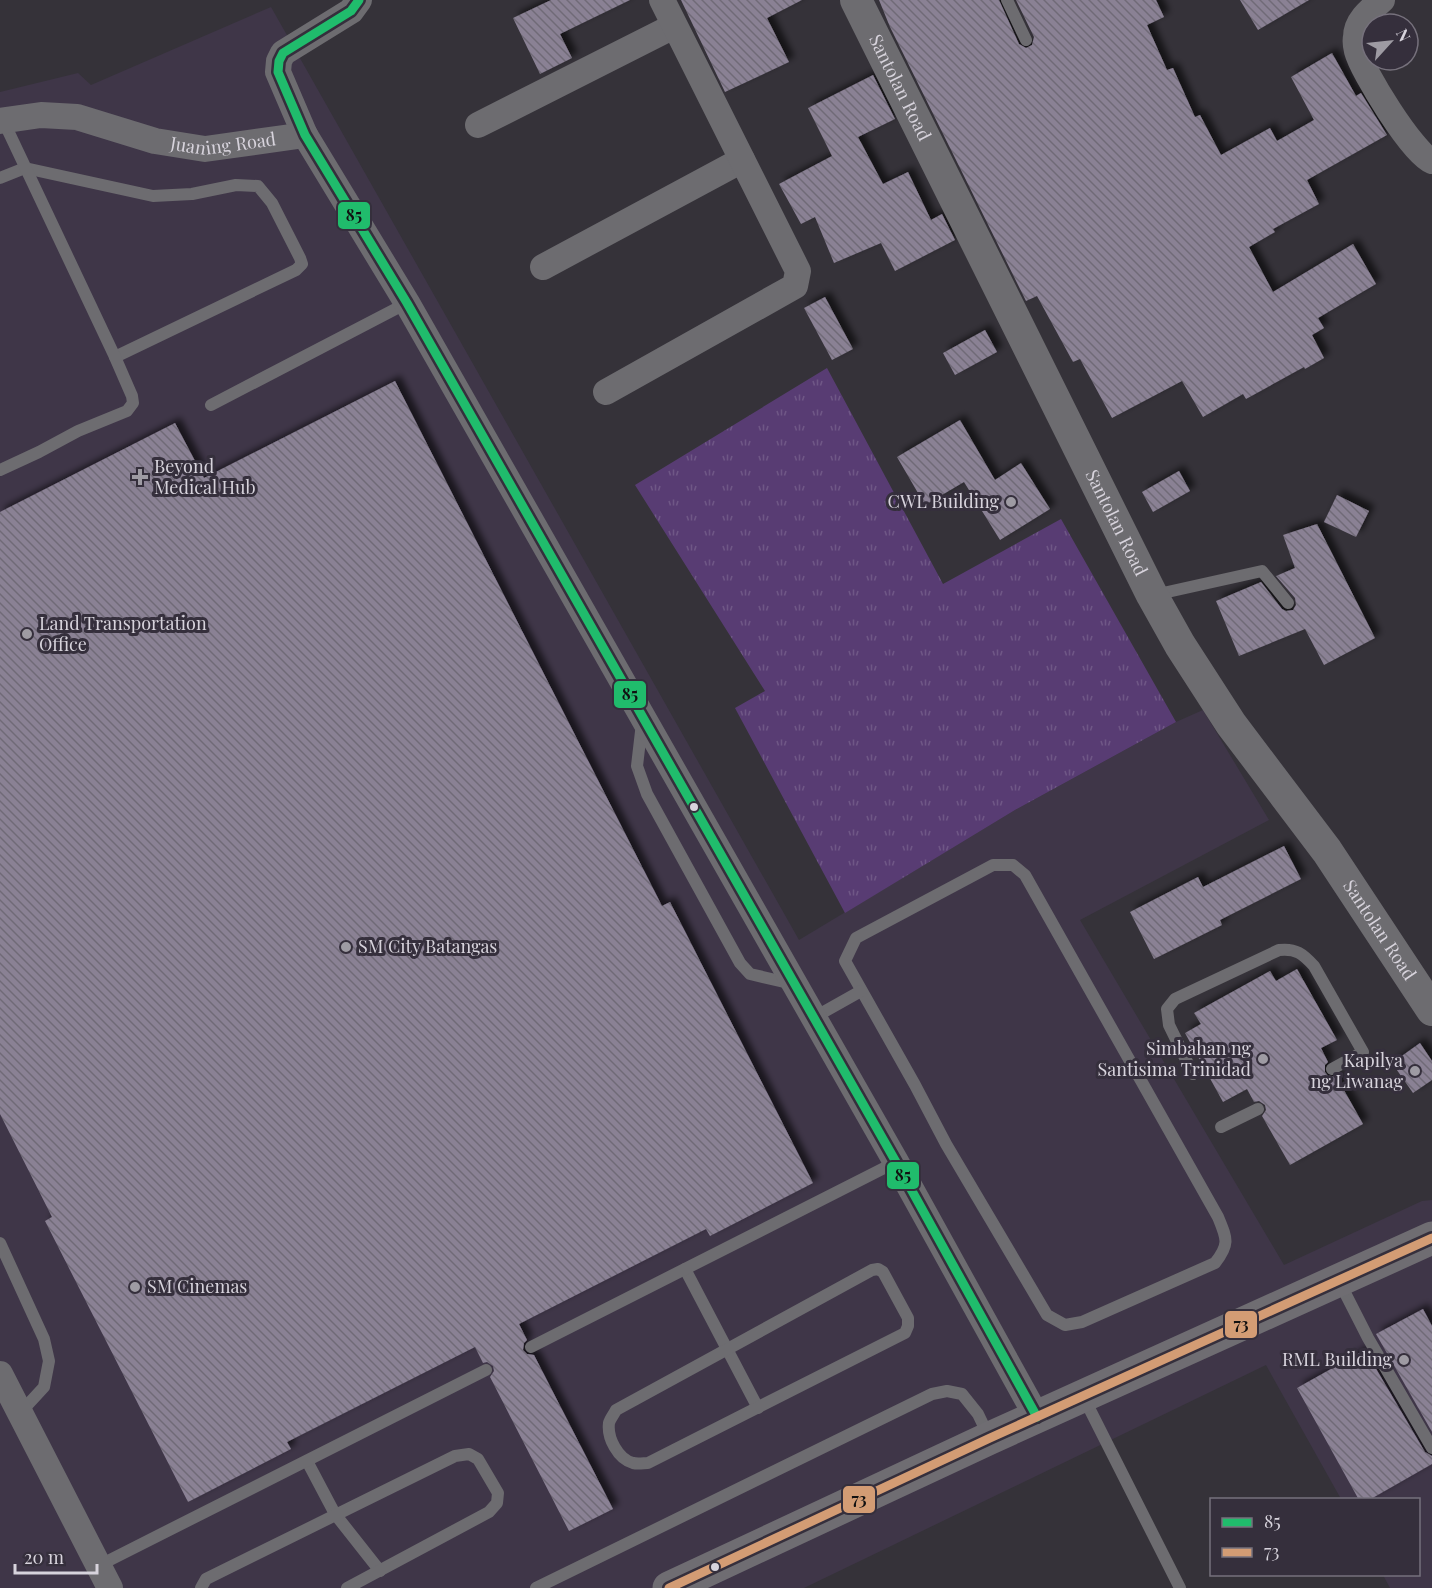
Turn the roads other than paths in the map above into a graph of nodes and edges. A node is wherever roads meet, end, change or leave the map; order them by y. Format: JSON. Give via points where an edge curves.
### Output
{"nodes":[{"id":1,"x":359,"y":0,"type":"edge"},
{"id":2,"x":662,"y":0,"type":"edge"},
{"id":3,"x":856,"y":0,"type":"edge"},
{"id":4,"x":1007,"y":0,"type":"edge"},
{"id":5,"x":1382,"y":0,"type":"edge"},
{"id":6,"x":674,"y":26,"type":"junction"},
{"id":7,"x":1026,"y":40,"type":"dead end"},
{"id":8,"x":1,"y":120,"type":"edge"},
{"id":9,"x":478,"y":125,"type":"dead end"},
{"id":10,"x":305,"y":135,"type":"junction"},
{"id":11,"x":742,"y":160,"type":"junction"},
{"id":12,"x":1432,"y":161,"type":"edge"},
{"id":13,"x":25,"y":168,"type":"junction"},
{"id":14,"x":0,"y":178,"type":"edge"},
{"id":15,"x":543,"y":267,"type":"dead end"},
{"id":16,"x":407,"y":303,"type":"junction"},
{"id":17,"x":115,"y":357,"type":"junction"},
{"id":18,"x":606,"y":392,"type":"dead end"},
{"id":19,"x":211,"y":405,"type":"dead end"},
{"id":20,"x":0,"y":470,"type":"edge"},
{"id":21,"x":1152,"y":595,"type":"junction"},
{"id":22,"x":1288,"y":603,"type":"dead end"},
{"id":23,"x":643,"y":718,"type":"junction"},
{"id":24,"x":793,"y":984,"type":"junction"},
{"id":25,"x":861,"y":991,"type":"junction"},
{"id":26,"x":1432,"y":1010,"type":"edge"},
{"id":27,"x":813,"y":1018,"type":"junction"},
{"id":28,"x":1332,"y":1069,"type":"dead end"},
{"id":29,"x":1192,"y":1074,"type":"dead end"},
{"id":30,"x":1258,"y":1109,"type":"dead end"},
{"id":31,"x":1221,"y":1127,"type":"dead end"},
{"id":32,"x":896,"y":1162,"type":"junction"},
{"id":33,"x":1432,"y":1238,"type":"edge"},
{"id":34,"x":0,"y":1244,"type":"edge"},
{"id":35,"x":685,"y":1269,"type":"junction"},
{"id":36,"x":1339,"y":1280,"type":"junction"},
{"id":37,"x":531,"y":1347,"type":"dead end"},
{"id":38,"x":727,"y":1351,"type":"junction"},
{"id":39,"x":486,"y":1370,"type":"dead end"},
{"id":40,"x":0,"y":1374,"type":"edge"},
{"id":41,"x":1083,"y":1396,"type":"junction"},
{"id":42,"x":758,"y":1408,"type":"junction"},
{"id":43,"x":20,"y":1413,"type":"junction"},
{"id":44,"x":1037,"y":1417,"type":"junction"},
{"id":45,"x":990,"y":1438,"type":"junction"},
{"id":46,"x":1432,"y":1448,"type":"edge"},
{"id":47,"x":307,"y":1461,"type":"junction"},
{"id":48,"x":335,"y":1514,"type":"junction"},
{"id":49,"x":380,"y":1571,"type":"junction"},
{"id":50,"x":104,"y":1577,"type":"edge"},
{"id":51,"x":701,"y":1582,"type":"edge"},
{"id":52,"x":201,"y":1588,"type":"edge"},
{"id":53,"x":347,"y":1588,"type":"edge"},
{"id":54,"x":536,"y":1588,"type":"edge"},
{"id":55,"x":669,"y":1588,"type":"edge"},
{"id":56,"x":1180,"y":1588,"type":"edge"}],
"edges":[{"from":1,"to":10,"type":"street","via":[[351,11],[279,60],[278,72]]},
{"from":2,"to":6,"type":"street"},
{"from":3,"to":21,"type":"street","name":"Santolan Road"},
{"from":4,"to":7,"type":"lane"},
{"from":5,"to":12,"type":"street","via":[[1360,21],[1355,34],[1357,51],[1382,100],[1423,157]]},
{"from":6,"to":9,"type":"street"},
{"from":6,"to":11,"type":"street"},
{"from":8,"to":10,"type":"street","name":"Juaning Road","via":[[41,115],[77,117],[155,141],[206,149]]},
{"from":8,"to":13,"type":"lane"},
{"from":10,"to":16,"type":"street"},
{"from":11,"to":15,"type":"street"},
{"from":11,"to":18,"type":"street","via":[[798,271],[795,286]]},
{"from":13,"to":14,"type":"lane"},
{"from":13,"to":17,"type":"lane"},
{"from":13,"to":17,"type":"lane","via":[[153,196],[192,194],[236,185],[258,186],[272,203],[300,258],[302,264],[296,270]]},
{"from":16,"to":19,"type":"lane"},
{"from":16,"to":23,"type":"street"},
{"from":17,"to":20,"type":"lane","via":[[132,396],[133,403],[127,411]]},
{"from":21,"to":22,"type":"lane","via":[[1262,571]]},
{"from":21,"to":26,"type":"street","name":"Santolan Road","via":[[1232,724],[1327,851]]},
{"from":23,"to":24,"type":"street"},
{"from":23,"to":24,"type":"lane","via":[[637,766],[647,794],[740,963],[750,974]]},
{"from":24,"to":27,"type":"street"},
{"from":25,"to":25,"type":"lane","via":[[845,961],[856,938],[993,865],[1013,865],[1025,875],[1218,1217],[1226,1236],[1225,1249],[1215,1263],[1082,1322],[1065,1324],[1047,1315]]},
{"from":25,"to":27,"type":"lane"},
{"from":27,"to":32,"type":"street"},
{"from":28,"to":29,"type":"lane","via":[[1363,1052],[1314,966],[1292,949],[1279,950],[1175,999],[1167,1009],[1169,1025]]},
{"from":30,"to":31,"type":"lane"},
{"from":32,"to":35,"type":"lane"},
{"from":32,"to":44,"type":"street"},
{"from":33,"to":36,"type":"main road"},
{"from":34,"to":43,"type":"lane","via":[[44,1339],[49,1361],[44,1387]]},
{"from":35,"to":37,"type":"lane"},
{"from":35,"to":38,"type":"lane"},
{"from":36,"to":41,"type":"main road"},
{"from":36,"to":46,"type":"lane"},
{"from":38,"to":42,"type":"lane"},
{"from":38,"to":42,"type":"lane","via":[[616,1410],[609,1421],[610,1437],[617,1451],[626,1460],[648,1463]]},
{"from":38,"to":42,"type":"lane","via":[[872,1270],[883,1272],[908,1318],[905,1333]]},
{"from":39,"to":47,"type":"lane"},
{"from":40,"to":43,"type":"street"},
{"from":41,"to":44,"type":"main road"},
{"from":41,"to":56,"type":"lane"},
{"from":43,"to":50,"type":"street"},
{"from":44,"to":45,"type":"main road"},
{"from":45,"to":51,"type":"main road"},
{"from":45,"to":54,"type":"lane","via":[[963,1394],[932,1394]]},
{"from":47,"to":48,"type":"lane"},
{"from":47,"to":50,"type":"lane"},
{"from":48,"to":49,"type":"lane"},
{"from":48,"to":49,"type":"lane","via":[[455,1456],[470,1454],[478,1459],[498,1493],[497,1503],[489,1512]]},
{"from":48,"to":52,"type":"lane","via":[[206,1579]]},
{"from":49,"to":53,"type":"lane"},
{"from":51,"to":55,"type":"main road"}]}
